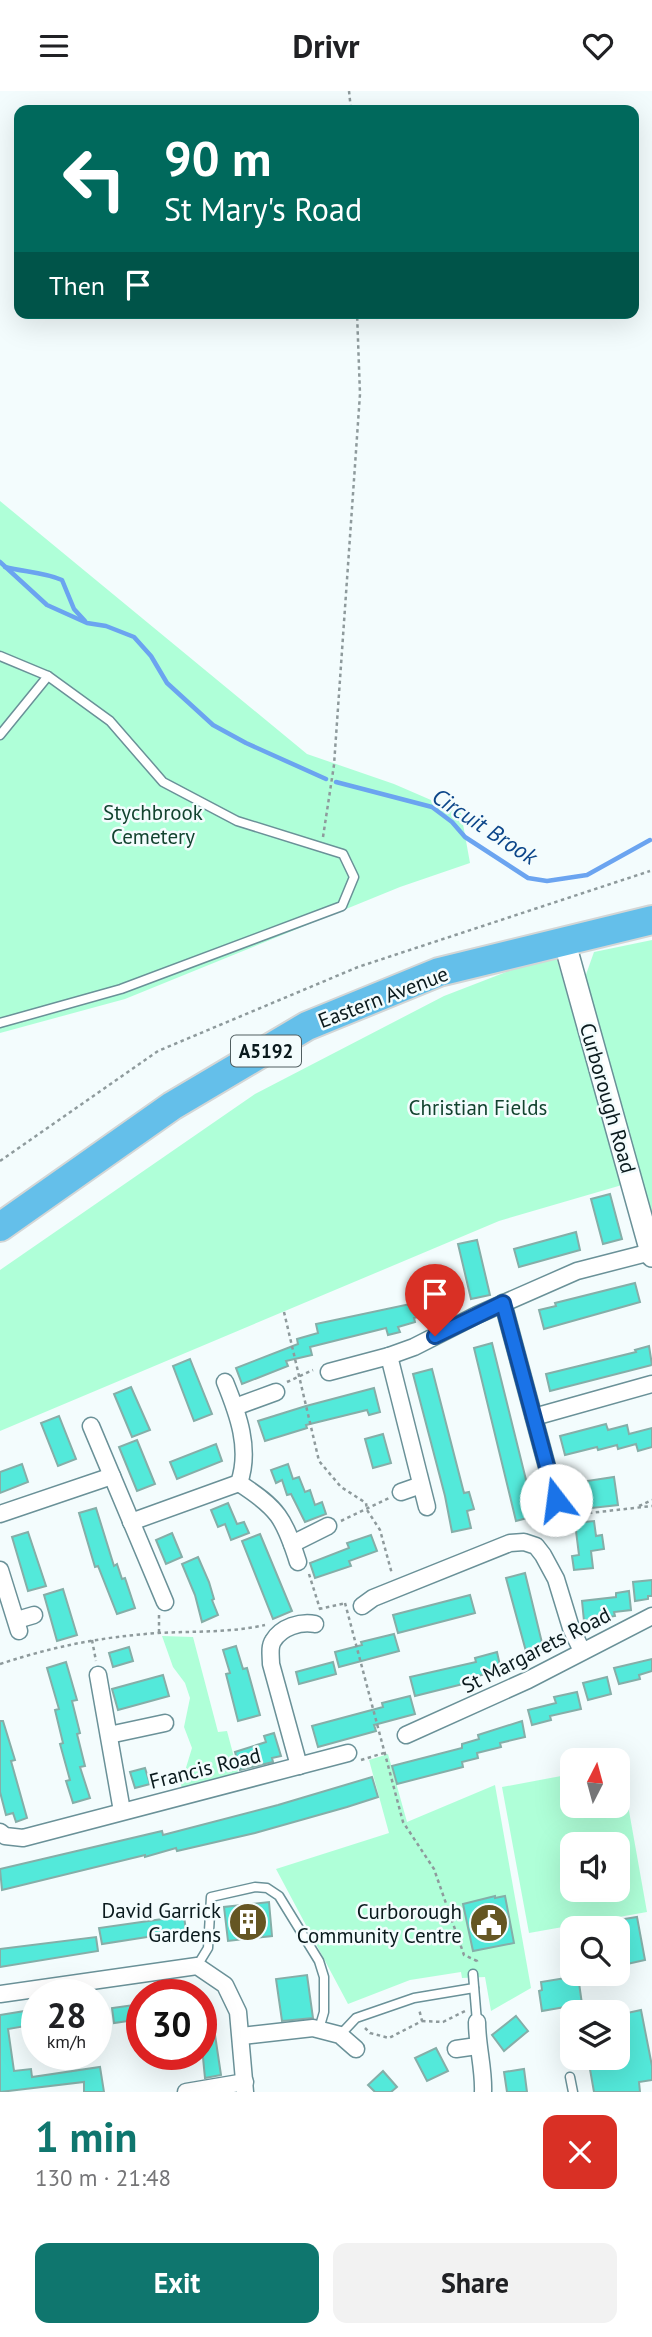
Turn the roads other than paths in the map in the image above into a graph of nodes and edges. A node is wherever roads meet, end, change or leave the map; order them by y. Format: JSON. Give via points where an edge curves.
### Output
{"nodes":[{"id":1,"x":0,"y":656,"type":"edge"},
{"id":2,"x":48,"y":676,"type":"junction"},
{"id":3,"x":0,"y":735,"type":"edge"},
{"id":4,"x":652,"y":920,"type":"edge"},
{"id":5,"x":564,"y":940,"type":"junction"},
{"id":6,"x":0,"y":1023,"type":"edge"},
{"id":7,"x":0,"y":1227,"type":"edge"},
{"id":8,"x":652,"y":1254,"type":"edge"},
{"id":9,"x":503,"y":1303,"type":"junction"},
{"id":10,"x":389,"y":1356,"type":"junction"},
{"id":11,"x":329,"y":1372,"type":"road end"},
{"id":12,"x":225,"y":1382,"type":"dead end"},
{"id":13,"x":652,"y":1384,"type":"edge"},
{"id":14,"x":276,"y":1392,"type":"road end"},
{"id":15,"x":235,"y":1407,"type":"junction"},
{"id":16,"x":534,"y":1417,"type":"junction"},
{"id":17,"x":91,"y":1426,"type":"dead end"},
{"id":18,"x":112,"y":1476,"type":"junction"},
{"id":19,"x":239,"y":1483,"type":"junction"},
{"id":20,"x":421,"y":1485,"type":"junction"},
{"id":21,"x":401,"y":1492,"type":"road end"},
{"id":22,"x":557,"y":1492,"type":"dead end"},
{"id":23,"x":427,"y":1507,"type":"dead end"},
{"id":24,"x":0,"y":1514,"type":"edge"},
{"id":25,"x":131,"y":1522,"type":"junction"},
{"id":26,"x":328,"y":1527,"type":"road end"},
{"id":27,"x":292,"y":1544,"type":"junction"},
{"id":28,"x":298,"y":1562,"type":"road end"},
{"id":29,"x":0,"y":1570,"type":"edge"},
{"id":30,"x":164,"y":1591,"type":"dead end"},
{"id":31,"x":362,"y":1605,"type":"road end"},
{"id":32,"x":34,"y":1615,"type":"dead end"},
{"id":33,"x":316,"y":1615,"type":"road end"},
{"id":34,"x":652,"y":1616,"type":"edge"},
{"id":35,"x":582,"y":1651,"type":"junction"},
{"id":36,"x":98,"y":1675,"type":"road end"},
{"id":37,"x":165,"y":1723,"type":"dead end"},
{"id":38,"x":109,"y":1735,"type":"junction"},
{"id":39,"x":406,"y":1735,"type":"dead end"},
{"id":40,"x":348,"y":1753,"type":"dead end"},
{"id":41,"x":299,"y":1766,"type":"junction"},
{"id":42,"x":122,"y":1811,"type":"junction"},
{"id":43,"x":0,"y":1832,"type":"edge"},
{"id":44,"x":197,"y":1966,"type":"junction"},
{"id":45,"x":473,"y":1974,"type":"road end"},
{"id":46,"x":474,"y":1988,"type":"junction"},
{"id":47,"x":0,"y":1994,"type":"edge"},
{"id":48,"x":476,"y":2015,"type":"joint"},
{"id":49,"x":319,"y":2029,"type":"junction"},
{"id":50,"x":340,"y":2035,"type":"junction"},
{"id":51,"x":242,"y":2036,"type":"junction"},
{"id":52,"x":477,"y":2046,"type":"junction"},
{"id":53,"x":356,"y":2049,"type":"dead end"},
{"id":54,"x":456,"y":2049,"type":"dead end"},
{"id":55,"x":570,"y":2077,"type":"dead end"},
{"id":56,"x":245,"y":2087,"type":"edge"},
{"id":57,"x":186,"y":2092,"type":"edge"},
{"id":58,"x":483,"y":2092,"type":"edge"},
{"id":59,"x":573,"y":2092,"type":"edge"}],
"edges":[{"from":1,"to":2,"type":"lane"},
{"from":2,"to":3,"type":"lane"},
{"from":2,"to":6,"type":"lane","via":[[110,721],[163,782],[237,821],[342,854],[354,877],[342,906],[121,989]]},
{"from":4,"to":5,"type":"highway","name":"Eastern Avenue","number":"A5192"},
{"from":5,"to":7,"type":"highway","name":"Eastern Avenue","number":"A5192","via":[[439,972],[307,1026],[173,1106]]},
{"from":5,"to":8,"type":"street","name":"Curborough Road"},
{"from":8,"to":9,"type":"street","via":[[577,1271]]},
{"from":9,"to":10,"type":"street"},
{"from":9,"to":16,"type":"street"},
{"from":10,"to":11,"type":"street","via":[[344,1360]]},
{"from":10,"to":20,"type":"street"},
{"from":12,"to":15,"type":"street"},
{"from":13,"to":16,"type":"street","via":[[637,1397]]},
{"from":14,"to":15,"type":"street"},
{"from":15,"to":19,"type":"street","via":[[243,1451]]},
{"from":16,"to":22,"type":"street"},
{"from":17,"to":18,"type":"street"},
{"from":18,"to":24,"type":"street"},
{"from":18,"to":25,"type":"street"},
{"from":19,"to":25,"type":"street"},
{"from":19,"to":27,"type":"street","via":[[282,1519]]},
{"from":20,"to":21,"type":"street"},
{"from":20,"to":23,"type":"street"},
{"from":25,"to":30,"type":"street"},
{"from":26,"to":27,"type":"street"},
{"from":27,"to":28,"type":"street"},
{"from":29,"to":32,"type":"street","via":[[18,1625]]},
{"from":31,"to":35,"type":"street","via":[[510,1543],[524,1542],[536,1546],[556,1579]]},
{"from":33,"to":41,"type":"street","via":[[290,1627],[273,1640],[271,1648],[271,1664]]},
{"from":34,"to":35,"type":"street","name":"St Margarets Road"},
{"from":35,"to":39,"type":"street","name":"St Margarets Road"},
{"from":36,"to":38,"type":"street"},
{"from":37,"to":38,"type":"street"},
{"from":38,"to":42,"type":"street"},
{"from":40,"to":41,"type":"street","name":"Francis Road"},
{"from":41,"to":42,"type":"street","name":"Francis Road"},
{"from":42,"to":43,"type":"street","name":"Francis Road","via":[[23,1838]]},
{"from":44,"to":47,"type":"street"},
{"from":44,"to":49,"type":"lane","via":[[208,1948],[211,1897],[267,1888],[279,1896],[319,1961],[324,1977]]},
{"from":44,"to":51,"type":"street","via":[[225,1985],[238,2012]]},
{"from":45,"to":46,"type":"lane"},
{"from":46,"to":48,"type":"lane"},
{"from":46,"to":50,"type":"lane","via":[[414,1998],[356,2018]]},
{"from":48,"to":52,"type":"street"},
{"from":49,"to":50,"type":"street"},
{"from":49,"to":51,"type":"street"},
{"from":50,"to":53,"type":"street"},
{"from":51,"to":56,"type":"street"},
{"from":52,"to":54,"type":"street"},
{"from":52,"to":58,"type":"street"},
{"from":55,"to":59,"type":"lane"},
{"from":56,"to":57,"type":"street"}]}
